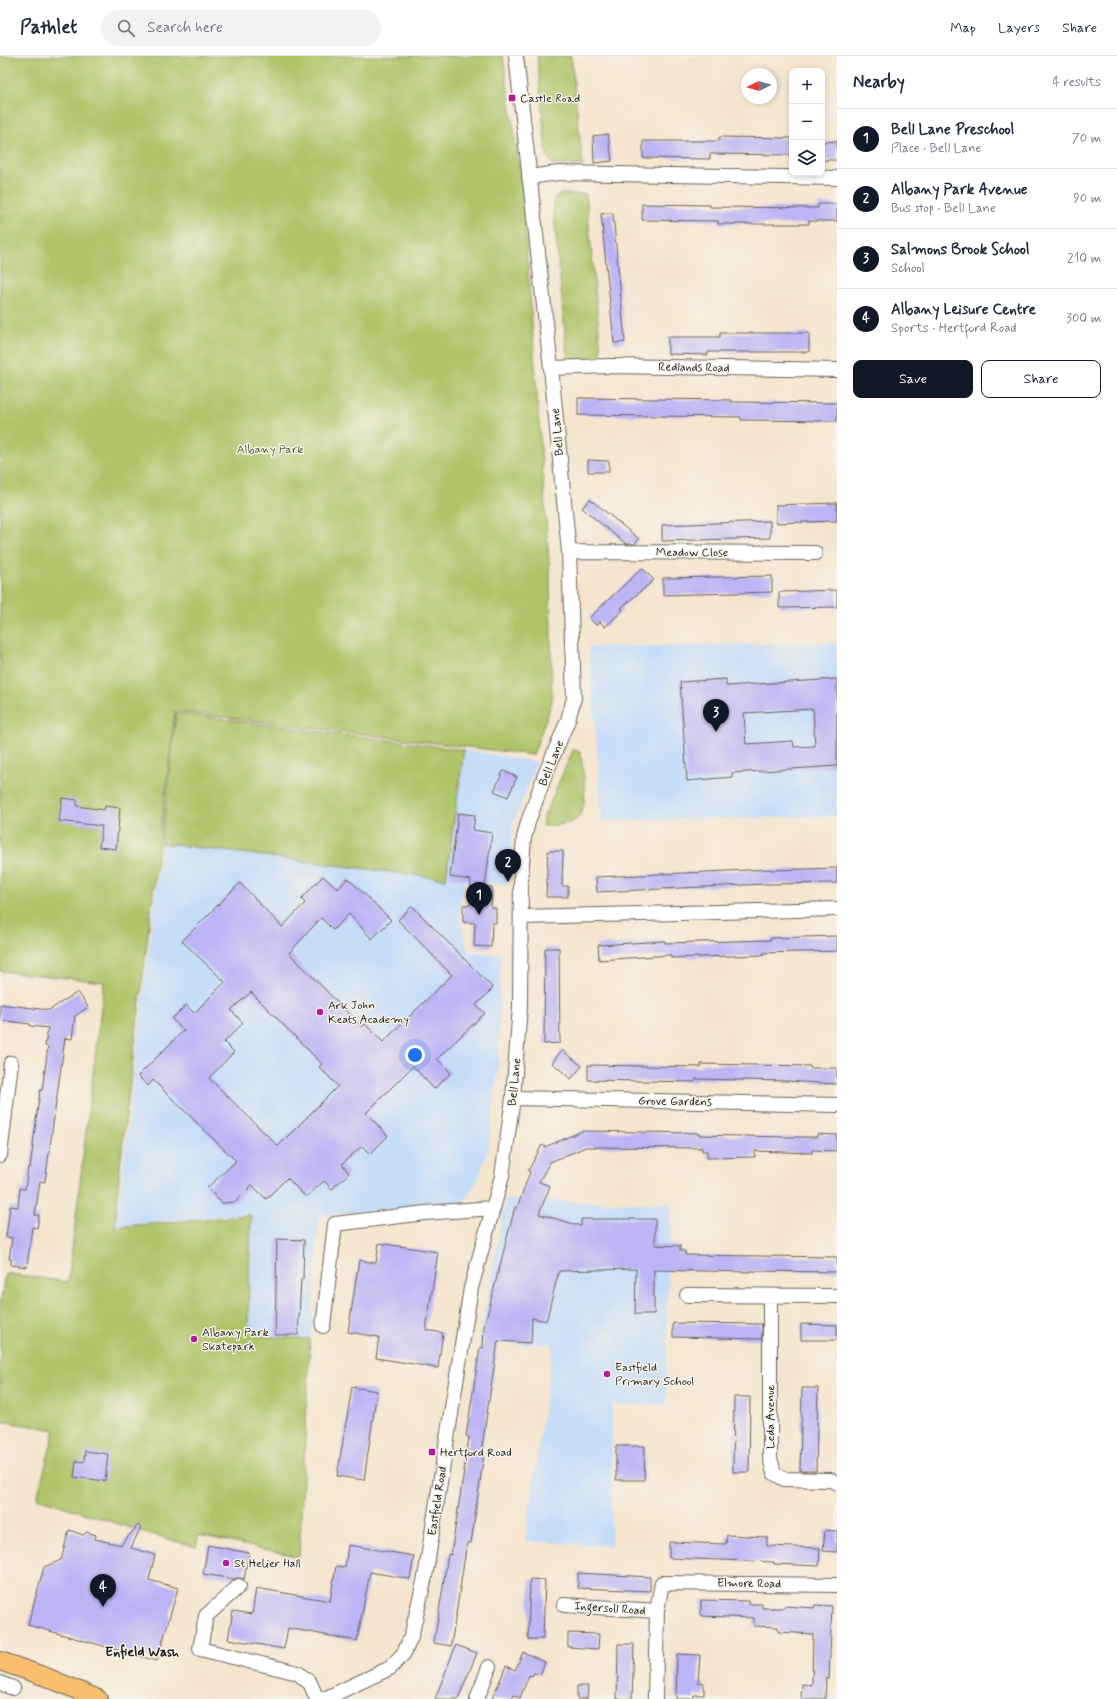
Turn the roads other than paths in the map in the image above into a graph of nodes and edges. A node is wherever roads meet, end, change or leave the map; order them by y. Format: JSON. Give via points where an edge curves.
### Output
{"nodes":[{"id":1,"x":516,"y":56,"type":"edge"},
{"id":2,"x":529,"y":177,"type":"junction"},
{"id":3,"x":837,"y":178,"type":"edge"},
{"id":4,"x":551,"y":368,"type":"junction"},
{"id":5,"x":837,"y":370,"type":"edge"},
{"id":6,"x":569,"y":552,"type":"junction"},
{"id":7,"x":815,"y":553,"type":"dead end"},
{"id":8,"x":837,"y":909,"type":"edge"},
{"id":9,"x":521,"y":917,"type":"junction"},
{"id":10,"x":11,"y":1063,"type":"dead end"},
{"id":11,"x":513,"y":1098,"type":"junction"},
{"id":12,"x":837,"y":1105,"type":"edge"},
{"id":13,"x":0,"y":1155,"type":"edge"},
{"id":14,"x":493,"y":1208,"type":"junction"},
{"id":15,"x":687,"y":1295,"type":"dead end"},
{"id":16,"x":770,"y":1296,"type":"junction"},
{"id":17,"x":837,"y":1296,"type":"edge"},
{"id":18,"x":323,"y":1326,"type":"dead end"},
{"id":19,"x":837,"y":1483,"type":"edge"},
{"id":20,"x":662,"y":1583,"type":"joint"},
{"id":21,"x":837,"y":1585,"type":"edge"},
{"id":22,"x":239,"y":1586,"type":"dead end"},
{"id":23,"x":564,"y":1605,"type":"dead end"},
{"id":24,"x":657,"y":1611,"type":"junction"},
{"id":25,"x":0,"y":1661,"type":"edge"},
{"id":26,"x":489,"y":1667,"type":"dead end"},
{"id":27,"x":89,"y":1697,"type":"edge"},
{"id":28,"x":317,"y":1699,"type":"edge"},
{"id":29,"x":324,"y":1699,"type":"edge"},
{"id":30,"x":477,"y":1699,"type":"edge"},
{"id":31,"x":655,"y":1699,"type":"edge"}],
"edges":[{"from":1,"to":2,"type":"street","name":"Bell Lane"},
{"from":2,"to":3,"type":"street","via":[[558,173]]},
{"from":2,"to":4,"type":"street","name":"Bell Lane"},
{"from":4,"to":5,"type":"street","name":"Redlands Road","via":[[610,366]]},
{"from":4,"to":6,"type":"street","name":"Bell Lane"},
{"from":6,"to":7,"type":"street","name":"Meadow Close"},
{"from":6,"to":9,"type":"street","name":"Bell Lane","via":[[574,698],[527,828],[522,856]]},
{"from":8,"to":9,"type":"street"},
{"from":9,"to":11,"type":"street","name":"Bell Lane","via":[[519,1027]]},
{"from":10,"to":13,"type":"street"},
{"from":11,"to":12,"type":"street","name":"Grove Gardens"},
{"from":11,"to":14,"type":"street","name":"Bell Lane","via":[[502,1176]]},
{"from":14,"to":18,"type":"street","via":[[335,1224]]},
{"from":14,"to":29,"type":"street","name":"Eastfield Road","via":[[471,1288],[426,1577],[408,1645],[398,1662],[390,1668]]},
{"from":15,"to":16,"type":"street"},
{"from":16,"to":17,"type":"street"},
{"from":16,"to":19,"type":"street","name":"Leda Avenue","via":[[770,1458],[774,1473],[784,1478],[831,1480]]},
{"from":20,"to":21,"type":"street","name":"Elmore Road"},
{"from":20,"to":24,"type":"street","name":"Ingersoll Road"},
{"from":22,"to":28,"type":"street","via":[[206,1616],[200,1649],[298,1673],[310,1683]]},
{"from":23,"to":24,"type":"street","name":"Ingersoll Road"},
{"from":24,"to":31,"type":"street","name":"Ingersoll Road"},
{"from":25,"to":27,"type":"main road"},
{"from":26,"to":30,"type":"street"}]}
